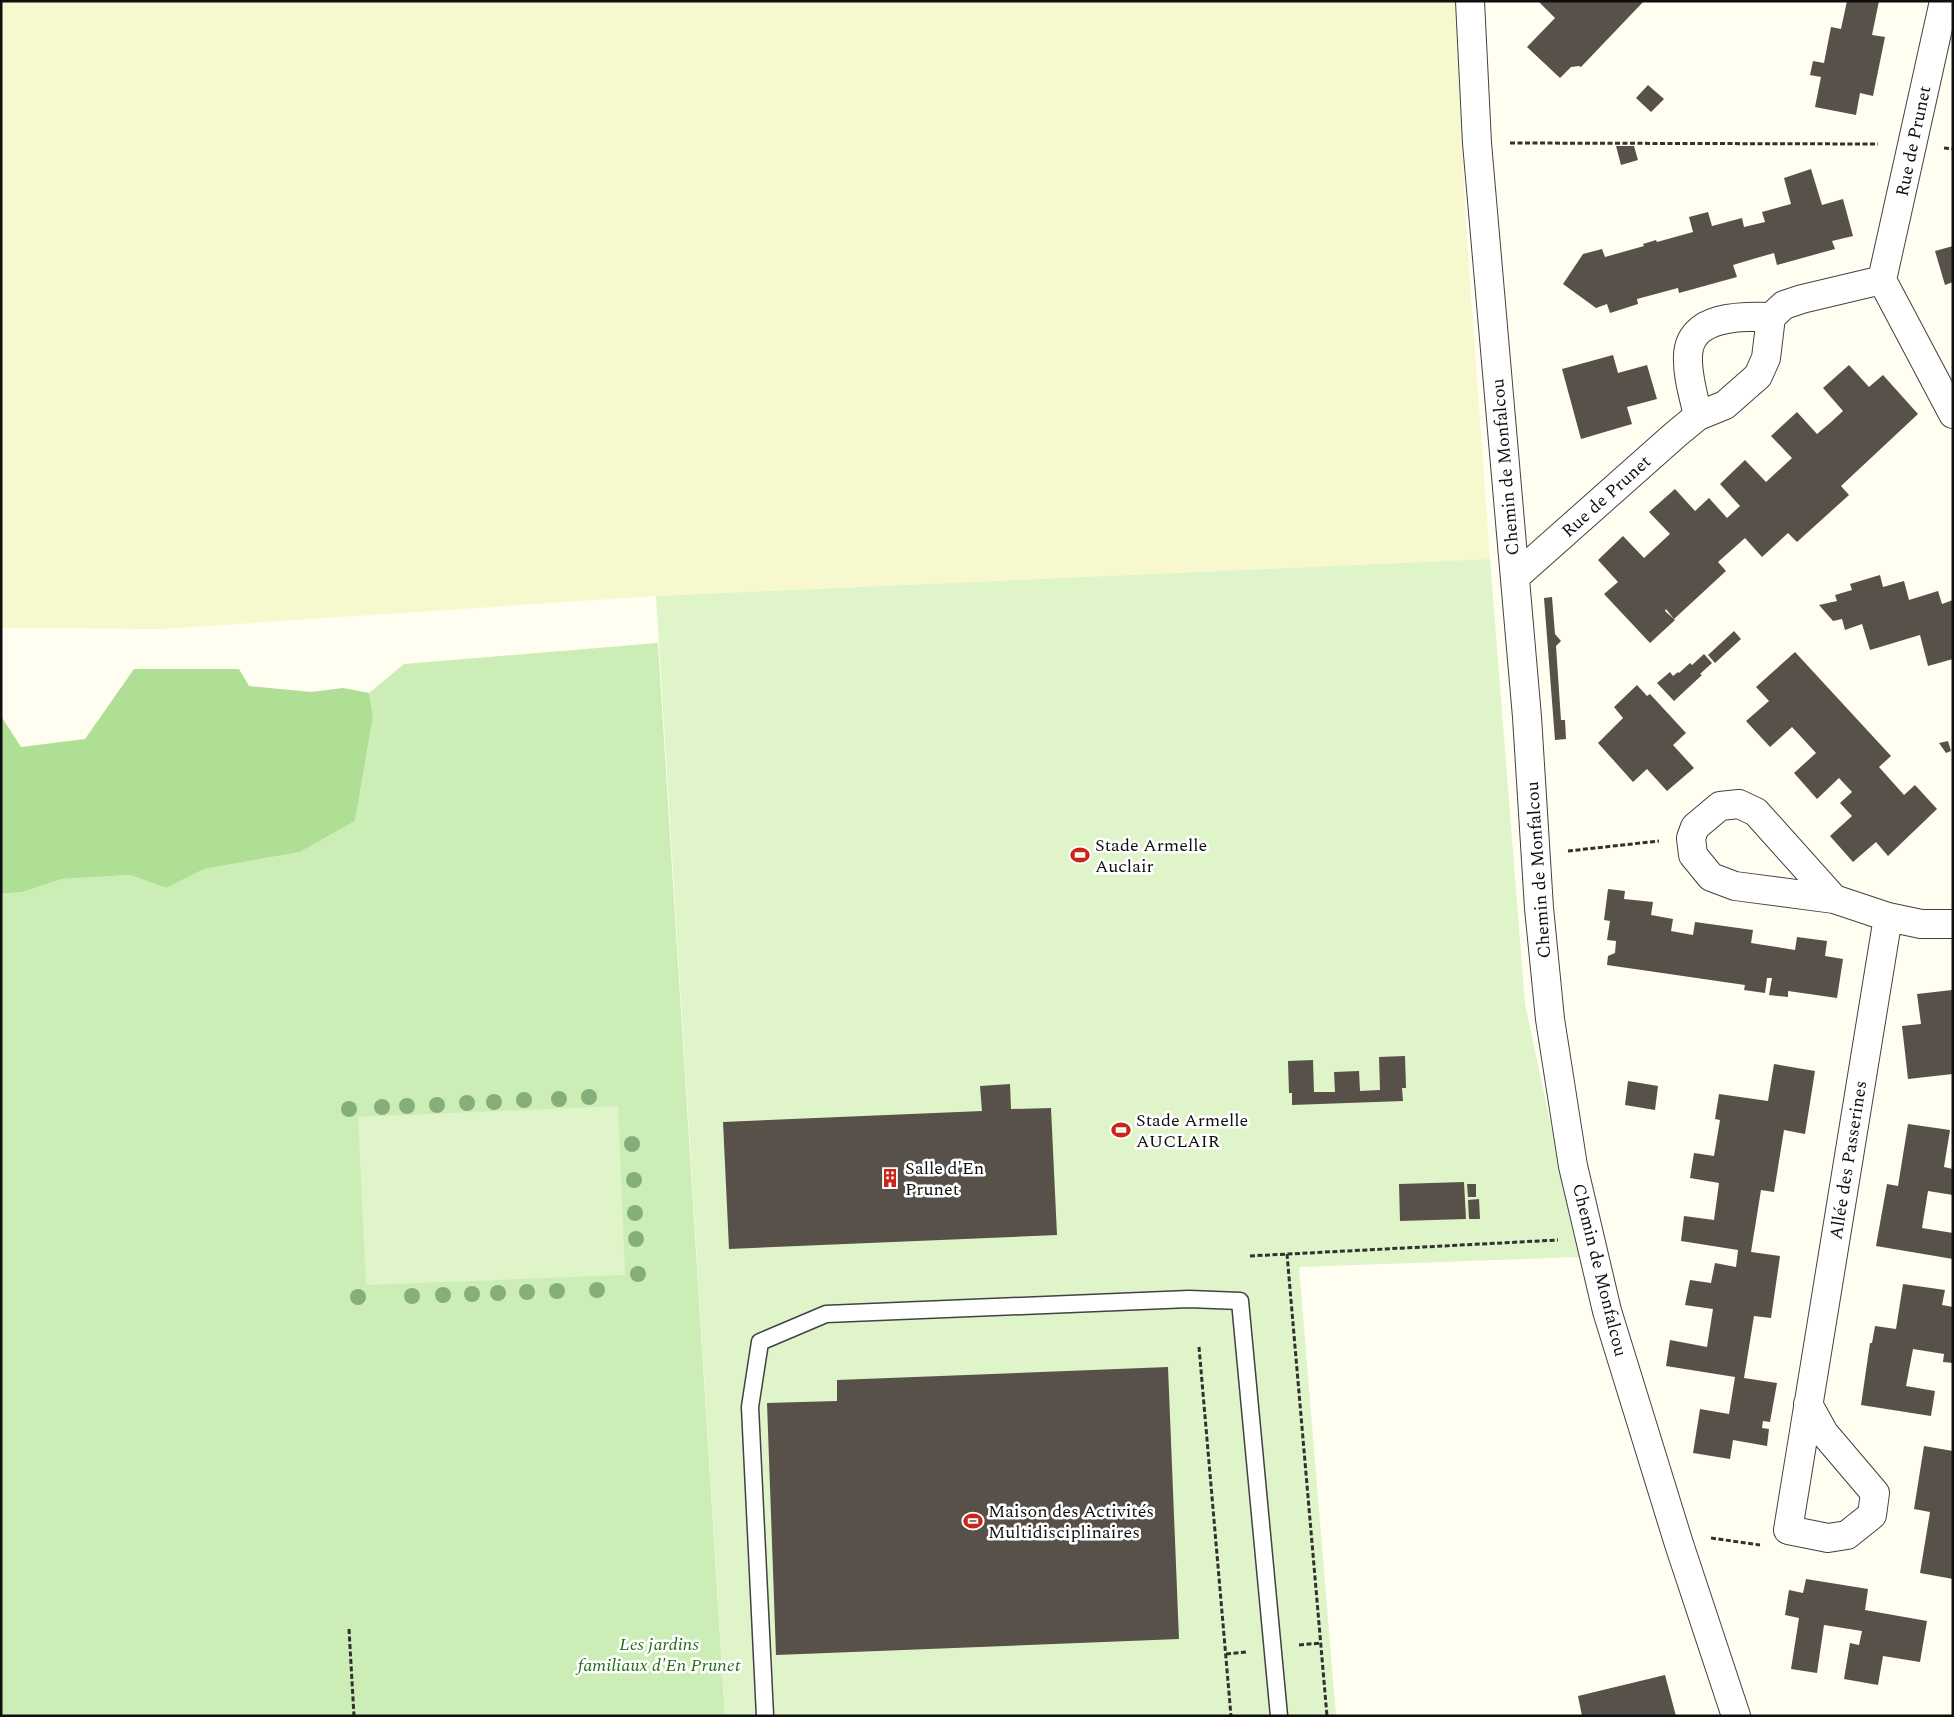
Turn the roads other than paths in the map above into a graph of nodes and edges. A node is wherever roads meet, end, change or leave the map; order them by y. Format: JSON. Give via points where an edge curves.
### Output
{"nodes":[{"id":1,"x":1470,"y":1,"type":"edge"},
{"id":2,"x":1944,"y":1,"type":"edge"},
{"id":3,"x":1882,"y":280,"type":"junction"},
{"id":4,"x":1771,"y":317,"type":"junction"},
{"id":5,"x":1953,"y":414,"type":"edge"},
{"id":6,"x":1698,"y":416,"type":"junction"},
{"id":7,"x":1515,"y":577,"type":"junction"},
{"id":8,"x":1834,"y":899,"type":"junction"},
{"id":9,"x":1888,"y":917,"type":"junction"},
{"id":10,"x":1953,"y":924,"type":"edge"},
{"id":11,"x":1808,"y":1404,"type":"junction"},
{"id":12,"x":765,"y":1716,"type":"edge"},
{"id":13,"x":1279,"y":1716,"type":"edge"},
{"id":14,"x":1736,"y":1716,"type":"edge"}],
"edges":[{"from":1,"to":7,"type":"street","name":"Chemin de Monfalcou","via":[[1477,143]]},
{"from":2,"to":3,"type":"street","name":"Rue de Prunet"},
{"from":3,"to":4,"type":"street","via":[[1802,298],[1784,305]]},
{"from":3,"to":5,"type":"street"},
{"from":4,"to":6,"type":"street","name":"Rue de Prunet","via":[[1766,358],[1758,376],[1725,405]]},
{"from":4,"to":6,"type":"street","via":[[1724,319],[1700,329],[1692,339],[1688,354],[1689,370]]},
{"from":6,"to":7,"type":"street","name":"Rue de Prunet"},
{"from":7,"to":14,"type":"street","name":"Chemin de Monfalcou","via":[[1550,1018],[1574,1166],[1607,1311]]},
{"from":8,"to":8,"type":"street","via":[[1735,886],[1711,877],[1693,855],[1691,838],[1695,827],[1720,806],[1739,804],[1756,812]]},
{"from":8,"to":9,"type":"street"},
{"from":9,"to":10,"type":"street","via":[[1920,924]]},
{"from":9,"to":11,"type":"street","name":"Allée des Passerines"},
{"from":11,"to":11,"type":"street","name":"Allée des Passerines","via":[[1788,1530],[1828,1538],[1847,1535],[1872,1515],[1875,1493],[1824,1433]]},
{"from":12,"to":13,"type":"lane","via":[[750,1407],[760,1342],[826,1314],[1189,1299],[1240,1301]]}]}
